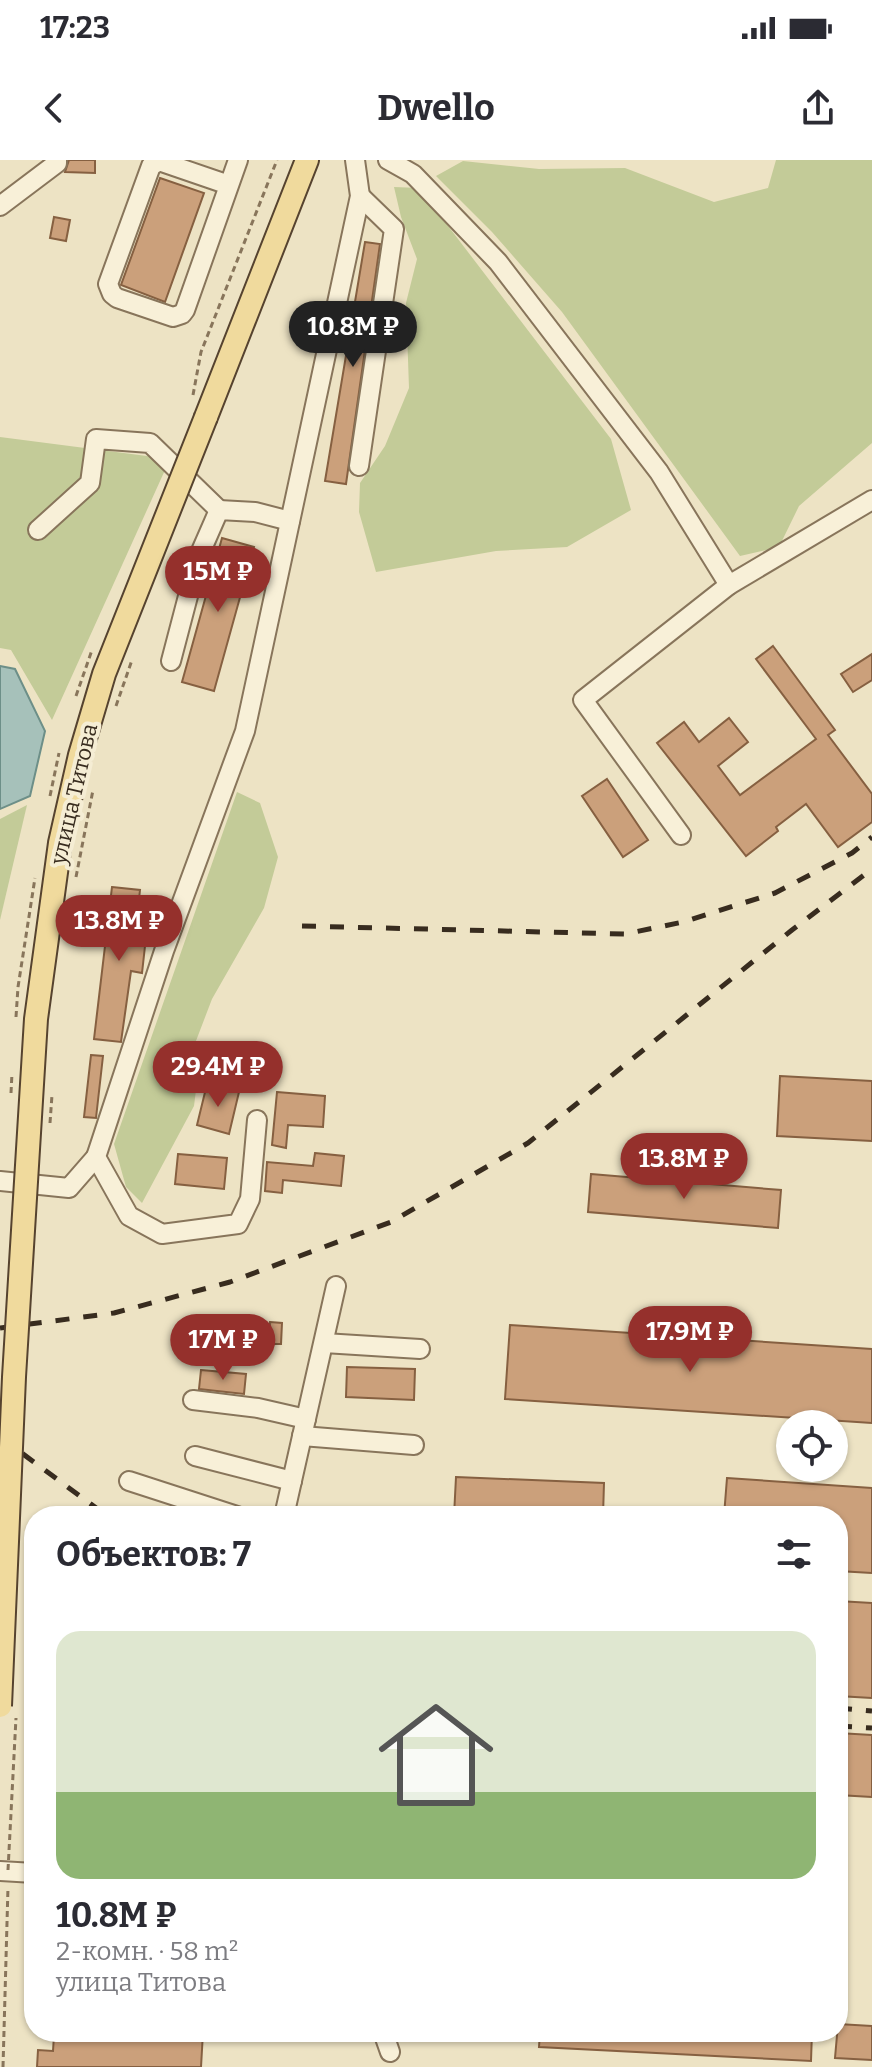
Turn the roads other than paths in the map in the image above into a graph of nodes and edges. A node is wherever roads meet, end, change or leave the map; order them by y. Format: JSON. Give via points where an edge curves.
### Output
{"nodes":[{"id":1,"x":57,"y":160,"type":"edge"},
{"id":2,"x":238,"y":160,"type":"edge"},
{"id":3,"x":307,"y":160,"type":"edge"},
{"id":4,"x":355,"y":160,"type":"edge"},
{"id":5,"x":388,"y":160,"type":"edge"},
{"id":6,"x":229,"y":185,"type":"junction"},
{"id":7,"x":360,"y":196,"type":"junction"},
{"id":8,"x":0,"y":206,"type":"edge"},
{"id":9,"x":359,"y":466,"type":"dead end"},
{"id":10,"x":872,"y":500,"type":"edge"},
{"id":11,"x":219,"y":510,"type":"junction"},
{"id":12,"x":290,"y":521,"type":"junction"},
{"id":13,"x":38,"y":530,"type":"dead end"},
{"id":14,"x":729,"y":585,"type":"junction"},
{"id":15,"x":171,"y":661,"type":"dead end"},
{"id":16,"x":681,"y":835,"type":"dead end"},
{"id":17,"x":257,"y":1120,"type":"dead end"},
{"id":18,"x":96,"y":1157,"type":"junction"},
{"id":19,"x":0,"y":1181,"type":"edge"},
{"id":20,"x":336,"y":1286,"type":"dead end"},
{"id":21,"x":324,"y":1343,"type":"junction"},
{"id":22,"x":420,"y":1349,"type":"dead end"},
{"id":23,"x":193,"y":1400,"type":"dead end"},
{"id":24,"x":304,"y":1427,"type":"junction"},
{"id":25,"x":414,"y":1445,"type":"dead end"},
{"id":26,"x":195,"y":1456,"type":"dead end"},
{"id":27,"x":129,"y":1481,"type":"dead end"},
{"id":28,"x":292,"y":1481,"type":"junction"},
{"id":29,"x":206,"y":1506,"type":"edge"},
{"id":30,"x":286,"y":1506,"type":"edge"},
{"id":31,"x":8,"y":1710,"type":"edge"},
{"id":32,"x":386,"y":2042,"type":"edge"},
{"id":33,"x":390,"y":2052,"type":"dead end"}],
"edges":[{"from":1,"to":8,"type":"lane"},
{"from":2,"to":6,"type":"lane"},
{"from":3,"to":31,"type":"main road","name":"улица Титова","bridge":true,"via":[[104,674],[60,843],[36,1019],[13,1392]]},
{"from":4,"to":7,"type":"lane"},
{"from":5,"to":14,"type":"lane","via":[[413,174],[498,262],[659,472]]},
{"from":6,"to":6,"type":"lane","via":[[159,161],[151,166],[108,284],[112,294],[168,316],[182,314]]},
{"from":7,"to":9,"type":"lane","via":[[394,229]]},
{"from":7,"to":12,"type":"lane"},
{"from":10,"to":14,"type":"lane"},
{"from":11,"to":12,"type":"lane"},
{"from":11,"to":13,"type":"lane","via":[[150,443],[96,439],[90,483]]},
{"from":11,"to":15,"type":"lane","via":[[198,558]]},
{"from":12,"to":18,"type":"lane","via":[[245,731]]},
{"from":14,"to":16,"type":"lane","via":[[583,700]]},
{"from":17,"to":18,"type":"lane","via":[[250,1199],[238,1224],[162,1234],[129,1216]]},
{"from":18,"to":19,"type":"lane","via":[[69,1188]]},
{"from":20,"to":21,"type":"lane"},
{"from":21,"to":22,"type":"lane"},
{"from":21,"to":24,"type":"lane"},
{"from":23,"to":24,"type":"lane","via":[[258,1408]]},
{"from":24,"to":25,"type":"lane"},
{"from":24,"to":28,"type":"lane"},
{"from":26,"to":28,"type":"lane"},
{"from":27,"to":29,"type":"lane"},
{"from":28,"to":30,"type":"lane"},
{"from":32,"to":33,"type":"lane"}]}
